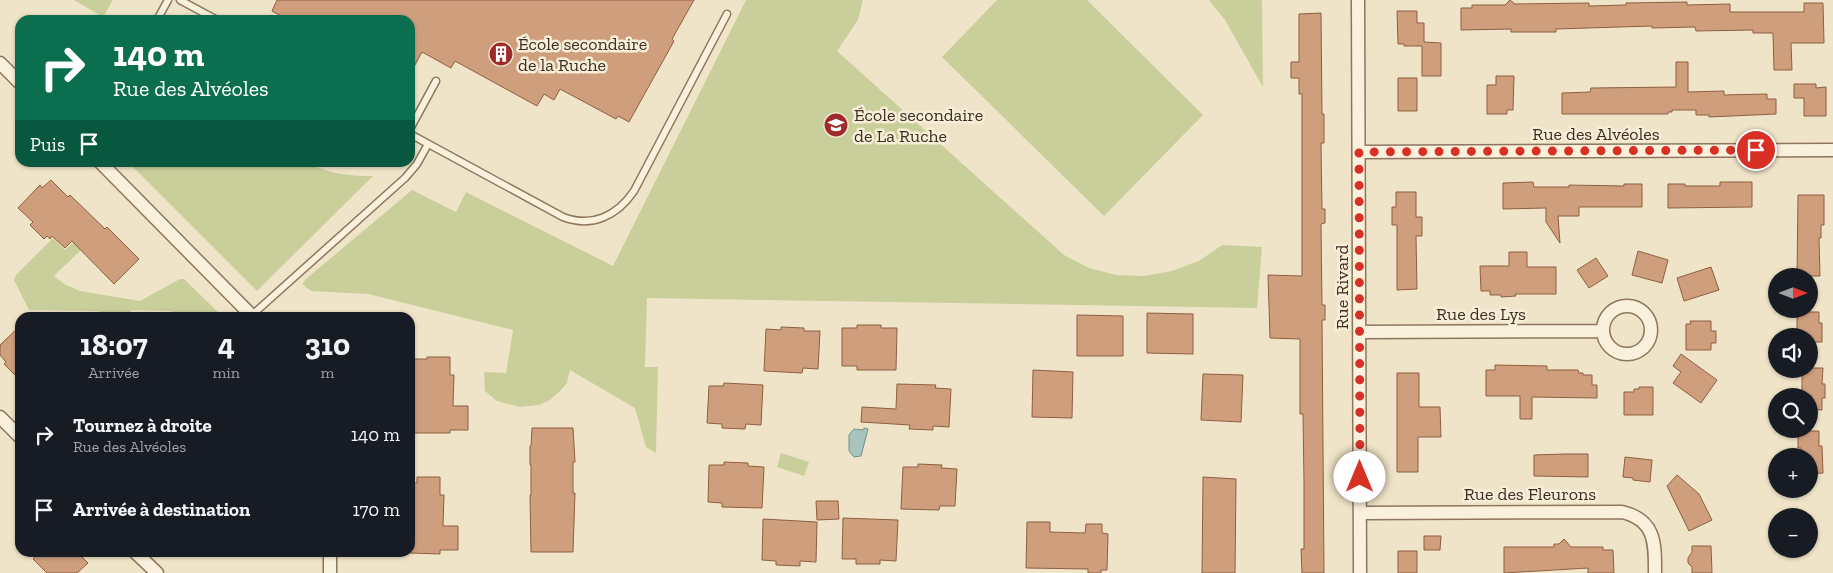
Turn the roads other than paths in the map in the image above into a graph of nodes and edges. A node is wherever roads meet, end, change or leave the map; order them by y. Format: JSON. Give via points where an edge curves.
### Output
{"nodes":[{"id":1,"x":168,"y":0,"type":"edge"},
{"id":2,"x":180,"y":0,"type":"edge"},
{"id":3,"x":1358,"y":0,"type":"edge"},
{"id":4,"x":727,"y":14,"type":"dead end"},
{"id":5,"x":159,"y":15,"type":"edge"},
{"id":6,"x":208,"y":15,"type":"edge"},
{"id":7,"x":0,"y":63,"type":"edge"},
{"id":8,"x":15,"y":78,"type":"edge"},
{"id":9,"x":436,"y":81,"type":"dead end"},
{"id":10,"x":415,"y":121,"type":"edge"},
{"id":11,"x":415,"y":137,"type":"edge"},
{"id":12,"x":428,"y":144,"type":"junction"},
{"id":13,"x":1833,"y":150,"type":"edge"},
{"id":14,"x":1359,"y":152,"type":"junction"},
{"id":15,"x":415,"y":166,"type":"edge"},
{"id":16,"x":105,"y":167,"type":"edge"},
{"id":17,"x":414,"y":167,"type":"edge"},
{"id":18,"x":249,"y":312,"type":"edge"},
{"id":19,"x":257,"y":312,"type":"edge"},
{"id":20,"x":1603,"y":331,"type":"dead end"},
{"id":21,"x":1360,"y":332,"type":"junction"},
{"id":22,"x":0,"y":417,"type":"edge"},
{"id":23,"x":15,"y":432,"type":"edge"},
{"id":24,"x":1360,"y":513,"type":"junction"},
{"id":25,"x":140,"y":557,"type":"edge"},
{"id":26,"x":330,"y":557,"type":"edge"},
{"id":27,"x":157,"y":573,"type":"edge"},
{"id":28,"x":330,"y":573,"type":"edge"},
{"id":29,"x":1360,"y":573,"type":"edge"},
{"id":30,"x":1655,"y":573,"type":"edge"}],
"edges":[{"from":1,"to":5,"type":"lane"},
{"from":2,"to":6,"type":"lane"},
{"from":3,"to":14,"type":"street","name":"Rue Rivard"},
{"from":4,"to":12,"type":"lane","via":[[634,191],[618,210],[608,216],[585,222],[563,217]]},
{"from":7,"to":8,"type":"street"},
{"from":9,"to":10,"type":"lane"},
{"from":11,"to":12,"type":"lane"},
{"from":12,"to":15,"type":"lane"},
{"from":13,"to":14,"type":"street","name":"Rue des Alvéoles"},
{"from":14,"to":21,"type":"street","name":"Rue Rivard"},
{"from":16,"to":18,"type":"street"},
{"from":17,"to":19,"type":"lane"},
{"from":20,"to":21,"type":"street","name":"Rue des Lys"},
{"from":21,"to":24,"type":"street","name":"Rue Rivard"},
{"from":22,"to":23,"type":"street"},
{"from":24,"to":29,"type":"street","name":"Rue Rivard"},
{"from":24,"to":30,"type":"street","name":"Rue des Fleurons","via":[[1622,512],[1642,521],[1651,533],[1655,547]]},
{"from":25,"to":27,"type":"street"},
{"from":26,"to":28,"type":"street"}]}
